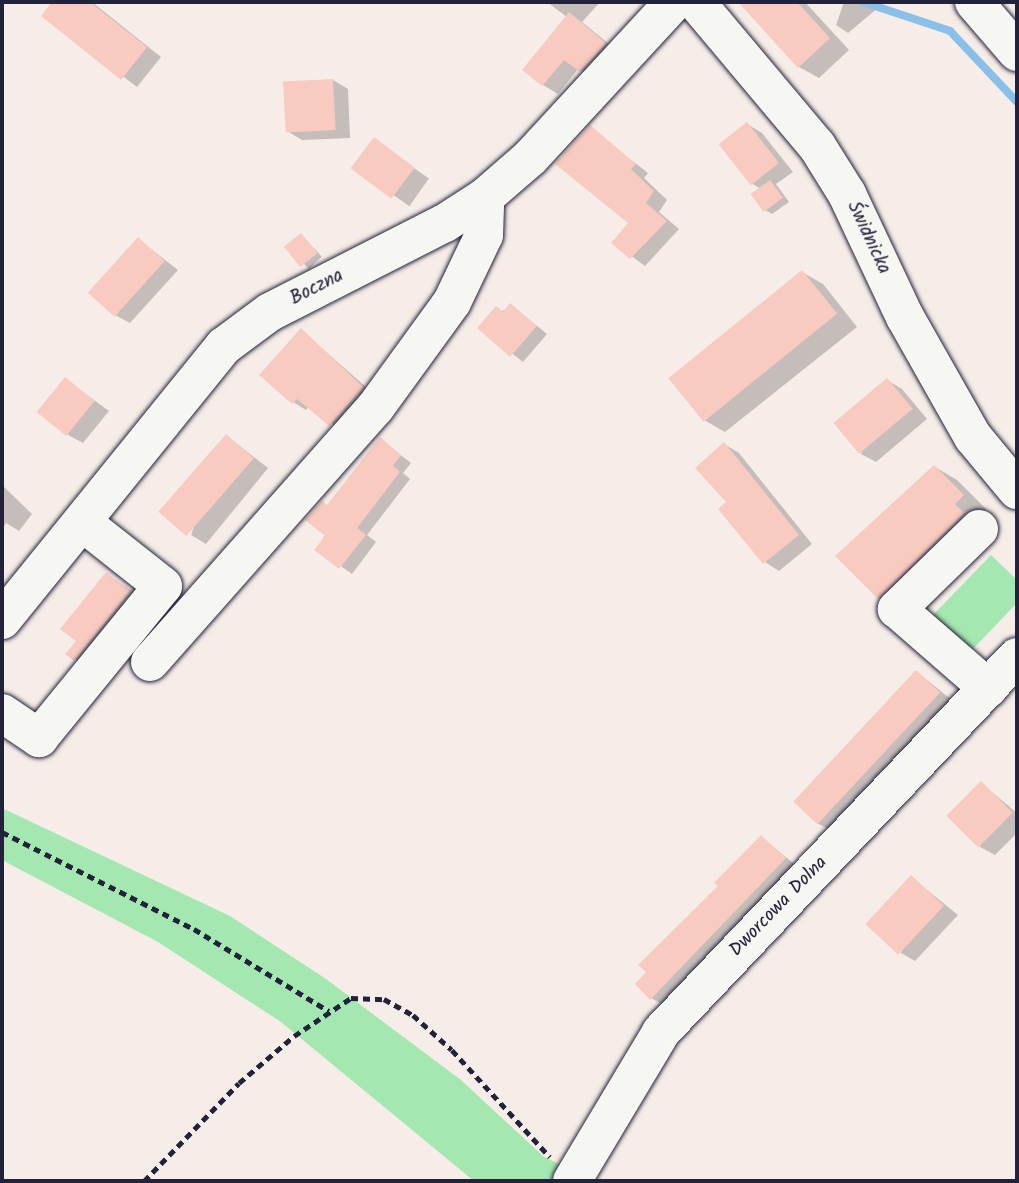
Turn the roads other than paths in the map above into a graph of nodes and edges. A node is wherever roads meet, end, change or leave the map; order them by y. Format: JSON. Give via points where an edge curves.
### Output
{"nodes":[{"id":1,"x":674,"y":2,"type":"edge"},
{"id":2,"x":696,"y":2,"type":"edge"},
{"id":3,"x":974,"y":2,"type":"edge"},
{"id":4,"x":1017,"y":52,"type":"edge"},
{"id":5,"x":485,"y":197,"type":"junction"},
{"id":6,"x":1017,"y":490,"type":"edge"},
{"id":7,"x":82,"y":522,"type":"junction"},
{"id":8,"x":979,"y":529,"type":"dead end"},
{"id":9,"x":2,"y":620,"type":"edge"},
{"id":10,"x":1017,"y":657,"type":"edge"},
{"id":11,"x":150,"y":662,"type":"dead end"},
{"id":12,"x":988,"y":688,"type":"junction"},
{"id":13,"x":2,"y":713,"type":"edge"},
{"id":14,"x":563,"y":1172,"type":"edge"}],
"edges":[{"from":1,"to":5,"type":"street","name":"Boczna","via":[[530,158]]},
{"from":2,"to":6,"type":"street","name":"Świdnicka","via":[[817,146],[847,194],[905,317],[973,436]]},
{"from":3,"to":4,"type":"street"},
{"from":5,"to":7,"type":"street","name":"Boczna","via":[[445,223],[270,312],[224,346]]},
{"from":5,"to":11,"type":"street","via":[[487,215],[477,251],[452,302],[398,377],[306,490]]},
{"from":7,"to":9,"type":"street","name":"Boczna"},
{"from":7,"to":13,"type":"street","via":[[163,586],[39,738]]},
{"from":8,"to":12,"type":"street","via":[[897,610]]},
{"from":10,"to":12,"type":"street","name":"Dworcowa Dolna"},
{"from":12,"to":14,"type":"street","name":"Dworcowa Dolna","via":[[661,1032]]}]}
